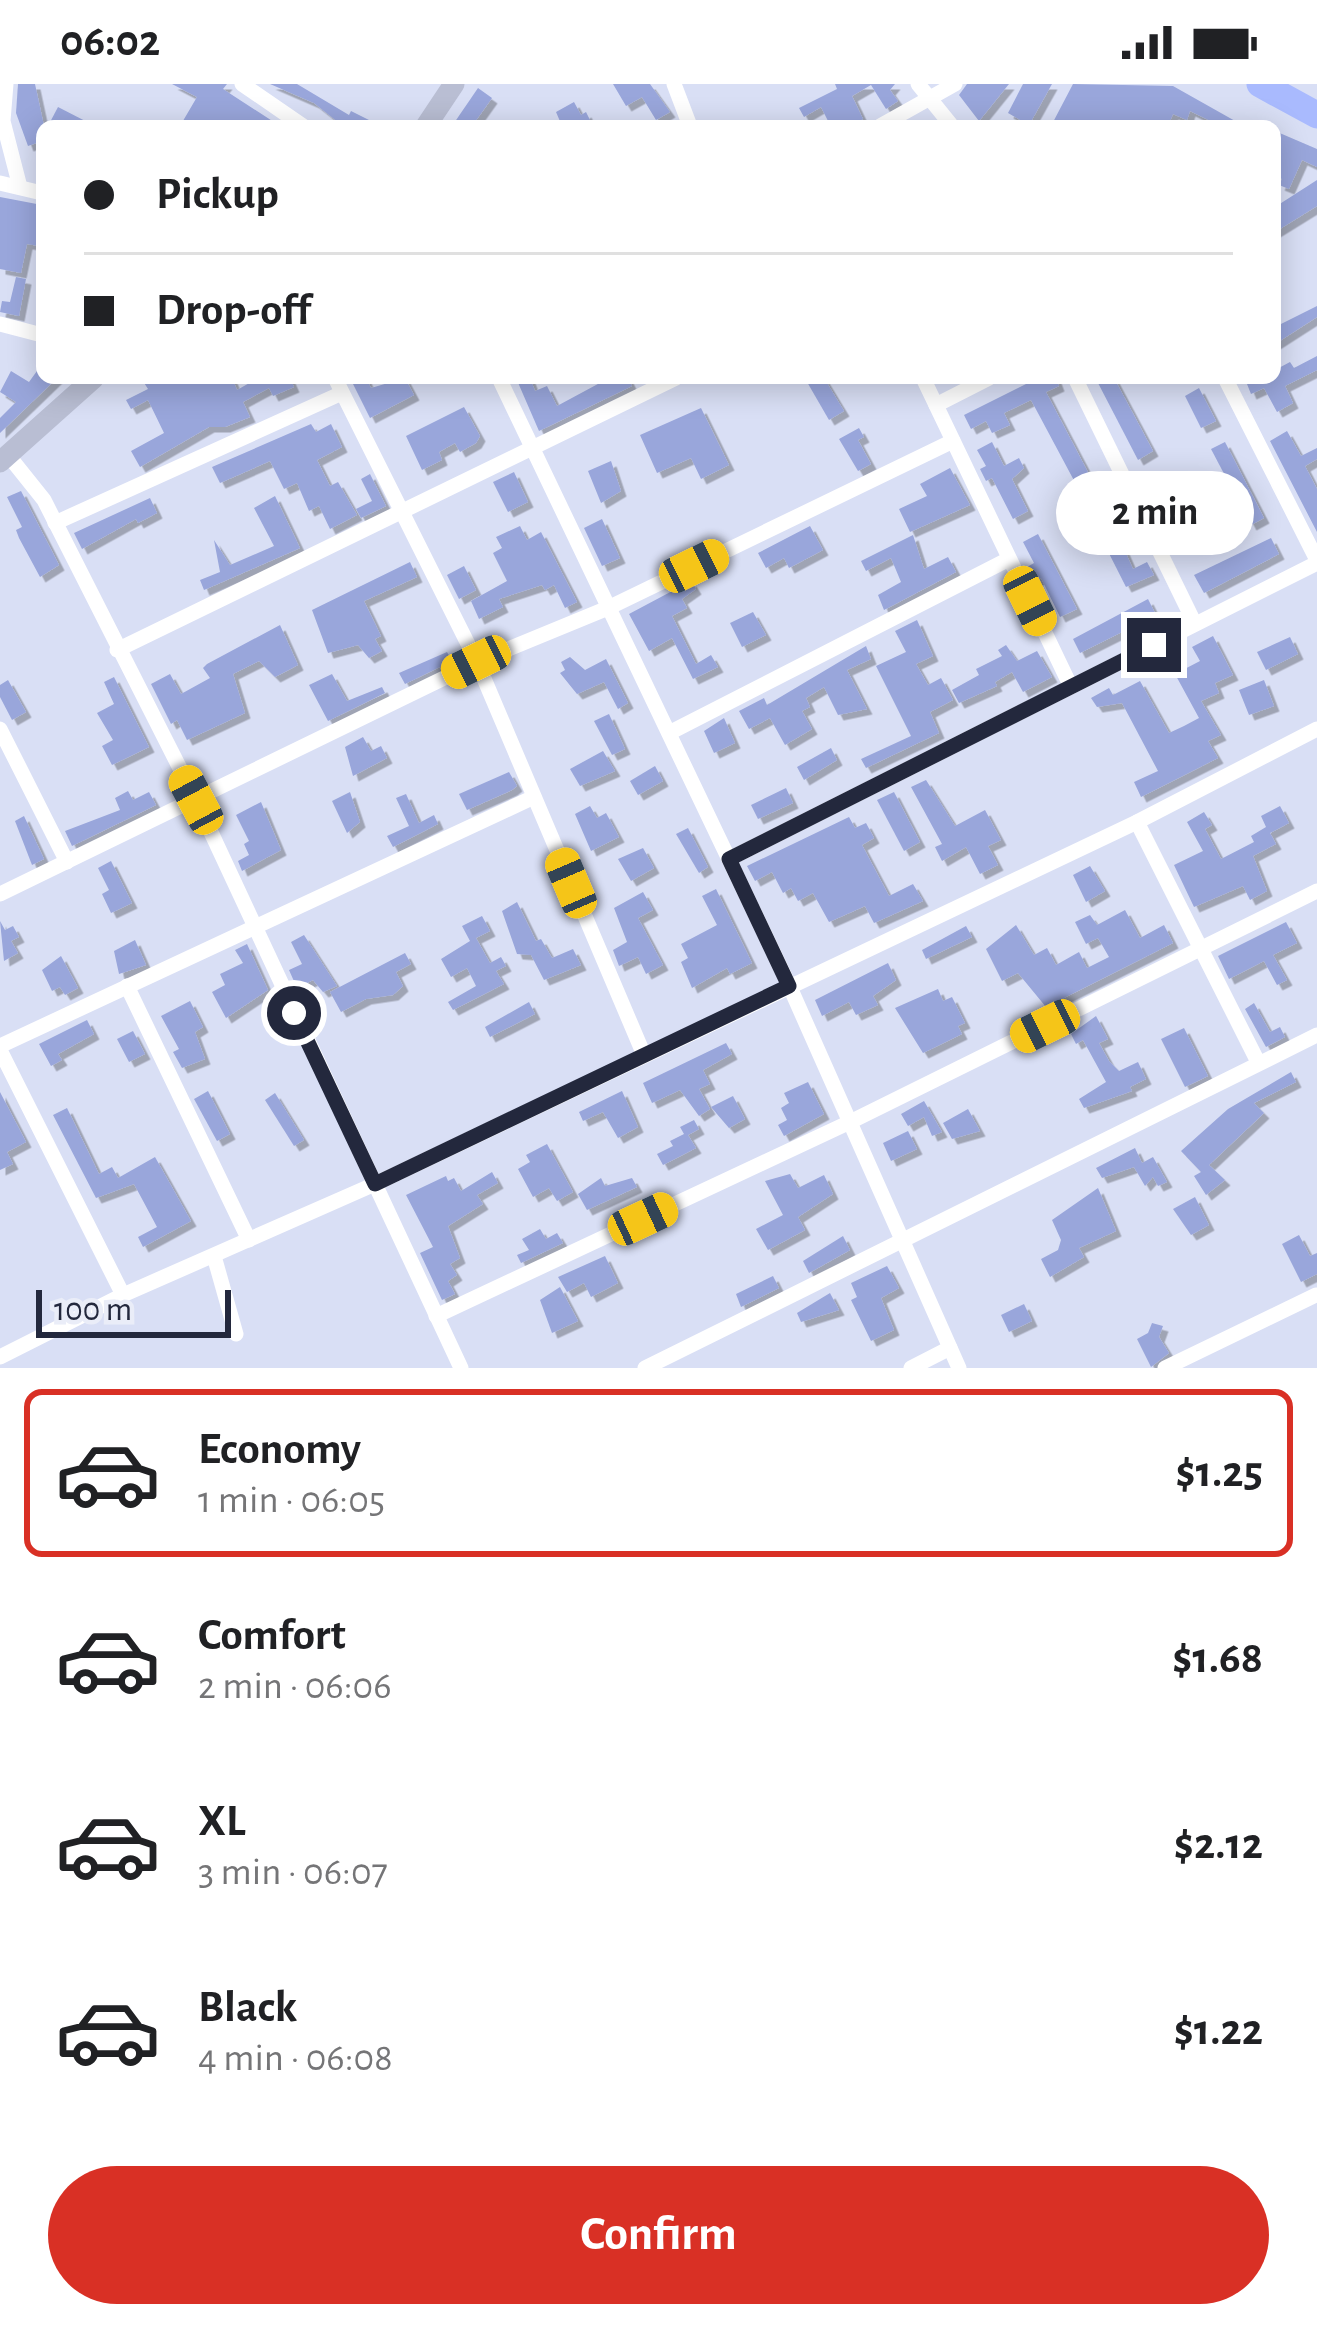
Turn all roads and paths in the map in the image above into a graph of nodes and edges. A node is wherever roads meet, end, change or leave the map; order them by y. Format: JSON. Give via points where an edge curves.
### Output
{"nodes":[{"id":1,"x":6,"y":84,"type":"edge"},
{"id":2,"x":242,"y":84,"type":"edge"},
{"id":3,"x":454,"y":84,"type":"edge"},
{"id":4,"x":674,"y":84,"type":"edge"},
{"id":5,"x":918,"y":84,"type":"edge"},
{"id":6,"x":955,"y":84,"type":"edge"},
{"id":7,"x":1260,"y":84,"type":"edge"},
{"id":8,"x":935,"y":99,"type":"junction"},
{"id":9,"x":1317,"y":115,"type":"edge"},
{"id":10,"x":294,"y":120,"type":"edge"},
{"id":11,"x":430,"y":120,"type":"edge"},
{"id":12,"x":688,"y":120,"type":"edge"},
{"id":13,"x":892,"y":120,"type":"edge"},
{"id":14,"x":948,"y":120,"type":"edge"},
{"id":15,"x":0,"y":183,"type":"edge"},
{"id":16,"x":20,"y":187,"type":"junction"},
{"id":17,"x":36,"y":191,"type":"edge"},
{"id":18,"x":0,"y":324,"type":"edge"},
{"id":19,"x":36,"y":333,"type":"edge"},
{"id":20,"x":87,"y":384,"type":"edge"},
{"id":21,"x":503,"y":384,"type":"edge"},
{"id":22,"x":663,"y":384,"type":"edge"},
{"id":23,"x":925,"y":384,"type":"edge"},
{"id":24,"x":978,"y":384,"type":"edge"},
{"id":25,"x":1079,"y":384,"type":"edge"},
{"id":26,"x":1228,"y":384,"type":"edge"},
{"id":27,"x":338,"y":385,"type":"edge"},
{"id":28,"x":936,"y":406,"type":"junction"},
{"id":29,"x":953,"y":441,"type":"junction"},
{"id":30,"x":532,"y":447,"type":"junction"},
{"id":31,"x":4,"y":459,"type":"edge"},
{"id":32,"x":405,"y":509,"type":"junction"},
{"id":33,"x":55,"y":524,"type":"junction"},
{"id":34,"x":1010,"y":559,"type":"junction"},
{"id":35,"x":1317,"y":562,"type":"edge"},
{"id":36,"x":608,"y":608,"type":"junction"},
{"id":37,"x":1196,"y":624,"type":"junction"},
{"id":38,"x":117,"y":650,"type":"junction"},
{"id":39,"x":476,"y":662,"type":"junction"},
{"id":40,"x":1071,"y":687,"type":"junction"},
{"id":41,"x":0,"y":728,"type":"edge"},
{"id":42,"x":1317,"y":729,"type":"edge"},
{"id":43,"x":669,"y":733,"type":"junction"},
{"id":44,"x":534,"y":797,"type":"junction"},
{"id":45,"x":196,"y":800,"type":"junction"},
{"id":46,"x":1137,"y":822,"type":"junction"},
{"id":47,"x":729,"y":859,"type":"junction"},
{"id":48,"x":67,"y":862,"type":"junction"},
{"id":49,"x":1317,"y":891,"type":"edge"},
{"id":50,"x":0,"y":895,"type":"edge"},
{"id":51,"x":253,"y":927,"type":"junction"},
{"id":52,"x":1201,"y":949,"type":"junction"},
{"id":53,"x":127,"y":986,"type":"junction"},
{"id":54,"x":789,"y":986,"type":"junction"},
{"id":55,"x":1317,"y":1035,"type":"edge"},
{"id":56,"x":0,"y":1048,"type":"edge"},
{"id":57,"x":644,"y":1055,"type":"junction"},
{"id":58,"x":1258,"y":1063,"type":"junction"},
{"id":59,"x":850,"y":1122,"type":"junction"},
{"id":60,"x":375,"y":1184,"type":"junction"},
{"id":61,"x":249,"y":1240,"type":"junction"},
{"id":62,"x":903,"y":1241,"type":"junction"},
{"id":63,"x":214,"y":1256,"type":"junction"},
{"id":64,"x":123,"y":1295,"type":"junction"},
{"id":65,"x":1317,"y":1296,"type":"edge"},
{"id":66,"x":436,"y":1316,"type":"junction"},
{"id":67,"x":236,"y":1334,"type":"dead end"},
{"id":68,"x":950,"y":1348,"type":"junction"},
{"id":69,"x":0,"y":1358,"type":"edge"},
{"id":70,"x":5,"y":1368,"type":"edge"},
{"id":71,"x":460,"y":1368,"type":"edge"},
{"id":72,"x":645,"y":1368,"type":"edge"},
{"id":73,"x":911,"y":1368,"type":"edge"},
{"id":74,"x":958,"y":1368,"type":"edge"},
{"id":75,"x":1165,"y":1368,"type":"edge"}],
"edges":[{"from":1,"to":16,"type":"street","via":[[3,122]]},
{"from":2,"to":10,"type":"street"},
{"from":3,"to":11,"type":"street"},
{"from":4,"to":12,"type":"street"},
{"from":5,"to":8,"type":"street"},
{"from":6,"to":8,"type":"street"},
{"from":7,"to":9,"type":"highway"},
{"from":8,"to":13,"type":"street"},
{"from":8,"to":14,"type":"street"},
{"from":15,"to":16,"type":"street"},
{"from":16,"to":17,"type":"street"},
{"from":18,"to":19,"type":"street"},
{"from":20,"to":31,"type":"street"},
{"from":21,"to":30,"type":"street"},
{"from":22,"to":30,"type":"street"},
{"from":23,"to":28,"type":"street"},
{"from":24,"to":28,"type":"street"},
{"from":25,"to":37,"type":"street"},
{"from":26,"to":35,"type":"street"},
{"from":27,"to":32,"type":"street"},
{"from":27,"to":33,"type":"street"},
{"from":28,"to":29,"type":"street"},
{"from":29,"to":34,"type":"street"},
{"from":29,"to":36,"type":"street"},
{"from":30,"to":32,"type":"street"},
{"from":30,"to":36,"type":"street"},
{"from":31,"to":33,"type":"street"},
{"from":32,"to":38,"type":"street"},
{"from":32,"to":39,"type":"street"},
{"from":33,"to":38,"type":"street"},
{"from":34,"to":40,"type":"street"},
{"from":34,"to":43,"type":"street"},
{"from":35,"to":37,"type":"street"},
{"from":36,"to":39,"type":"street"},
{"from":36,"to":43,"type":"street"},
{"from":37,"to":40,"type":"street"},
{"from":38,"to":45,"type":"street"},
{"from":39,"to":44,"type":"street"},
{"from":39,"to":45,"type":"street"},
{"from":40,"to":47,"type":"street"},
{"from":41,"to":48,"type":"street"},
{"from":42,"to":46,"type":"street"},
{"from":43,"to":47,"type":"street"},
{"from":44,"to":51,"type":"street"},
{"from":44,"to":57,"type":"street"},
{"from":45,"to":48,"type":"street"},
{"from":45,"to":51,"type":"street"},
{"from":46,"to":52,"type":"street"},
{"from":46,"to":54,"type":"street"},
{"from":47,"to":54,"type":"street"},
{"from":48,"to":50,"type":"street"},
{"from":49,"to":52,"type":"street"},
{"from":51,"to":53,"type":"street"},
{"from":51,"to":60,"type":"street"},
{"from":52,"to":58,"type":"street"},
{"from":52,"to":59,"type":"street"},
{"from":53,"to":56,"type":"street"},
{"from":53,"to":61,"type":"street"},
{"from":54,"to":57,"type":"street"},
{"from":54,"to":59,"type":"street"},
{"from":55,"to":58,"type":"street"},
{"from":56,"to":64,"type":"street"},
{"from":57,"to":60,"type":"street"},
{"from":58,"to":62,"type":"street"},
{"from":59,"to":62,"type":"street"},
{"from":59,"to":66,"type":"street"},
{"from":60,"to":61,"type":"street"},
{"from":60,"to":66,"type":"street"},
{"from":61,"to":63,"type":"street"},
{"from":62,"to":68,"type":"street"},
{"from":62,"to":72,"type":"street"},
{"from":63,"to":64,"type":"street"},
{"from":63,"to":67,"type":"street"},
{"from":64,"to":69,"type":"street"},
{"from":65,"to":75,"type":"street"},
{"from":66,"to":71,"type":"street"},
{"from":68,"to":73,"type":"street"},
{"from":68,"to":74,"type":"street"},
{"from":69,"to":70,"type":"street"}]}
